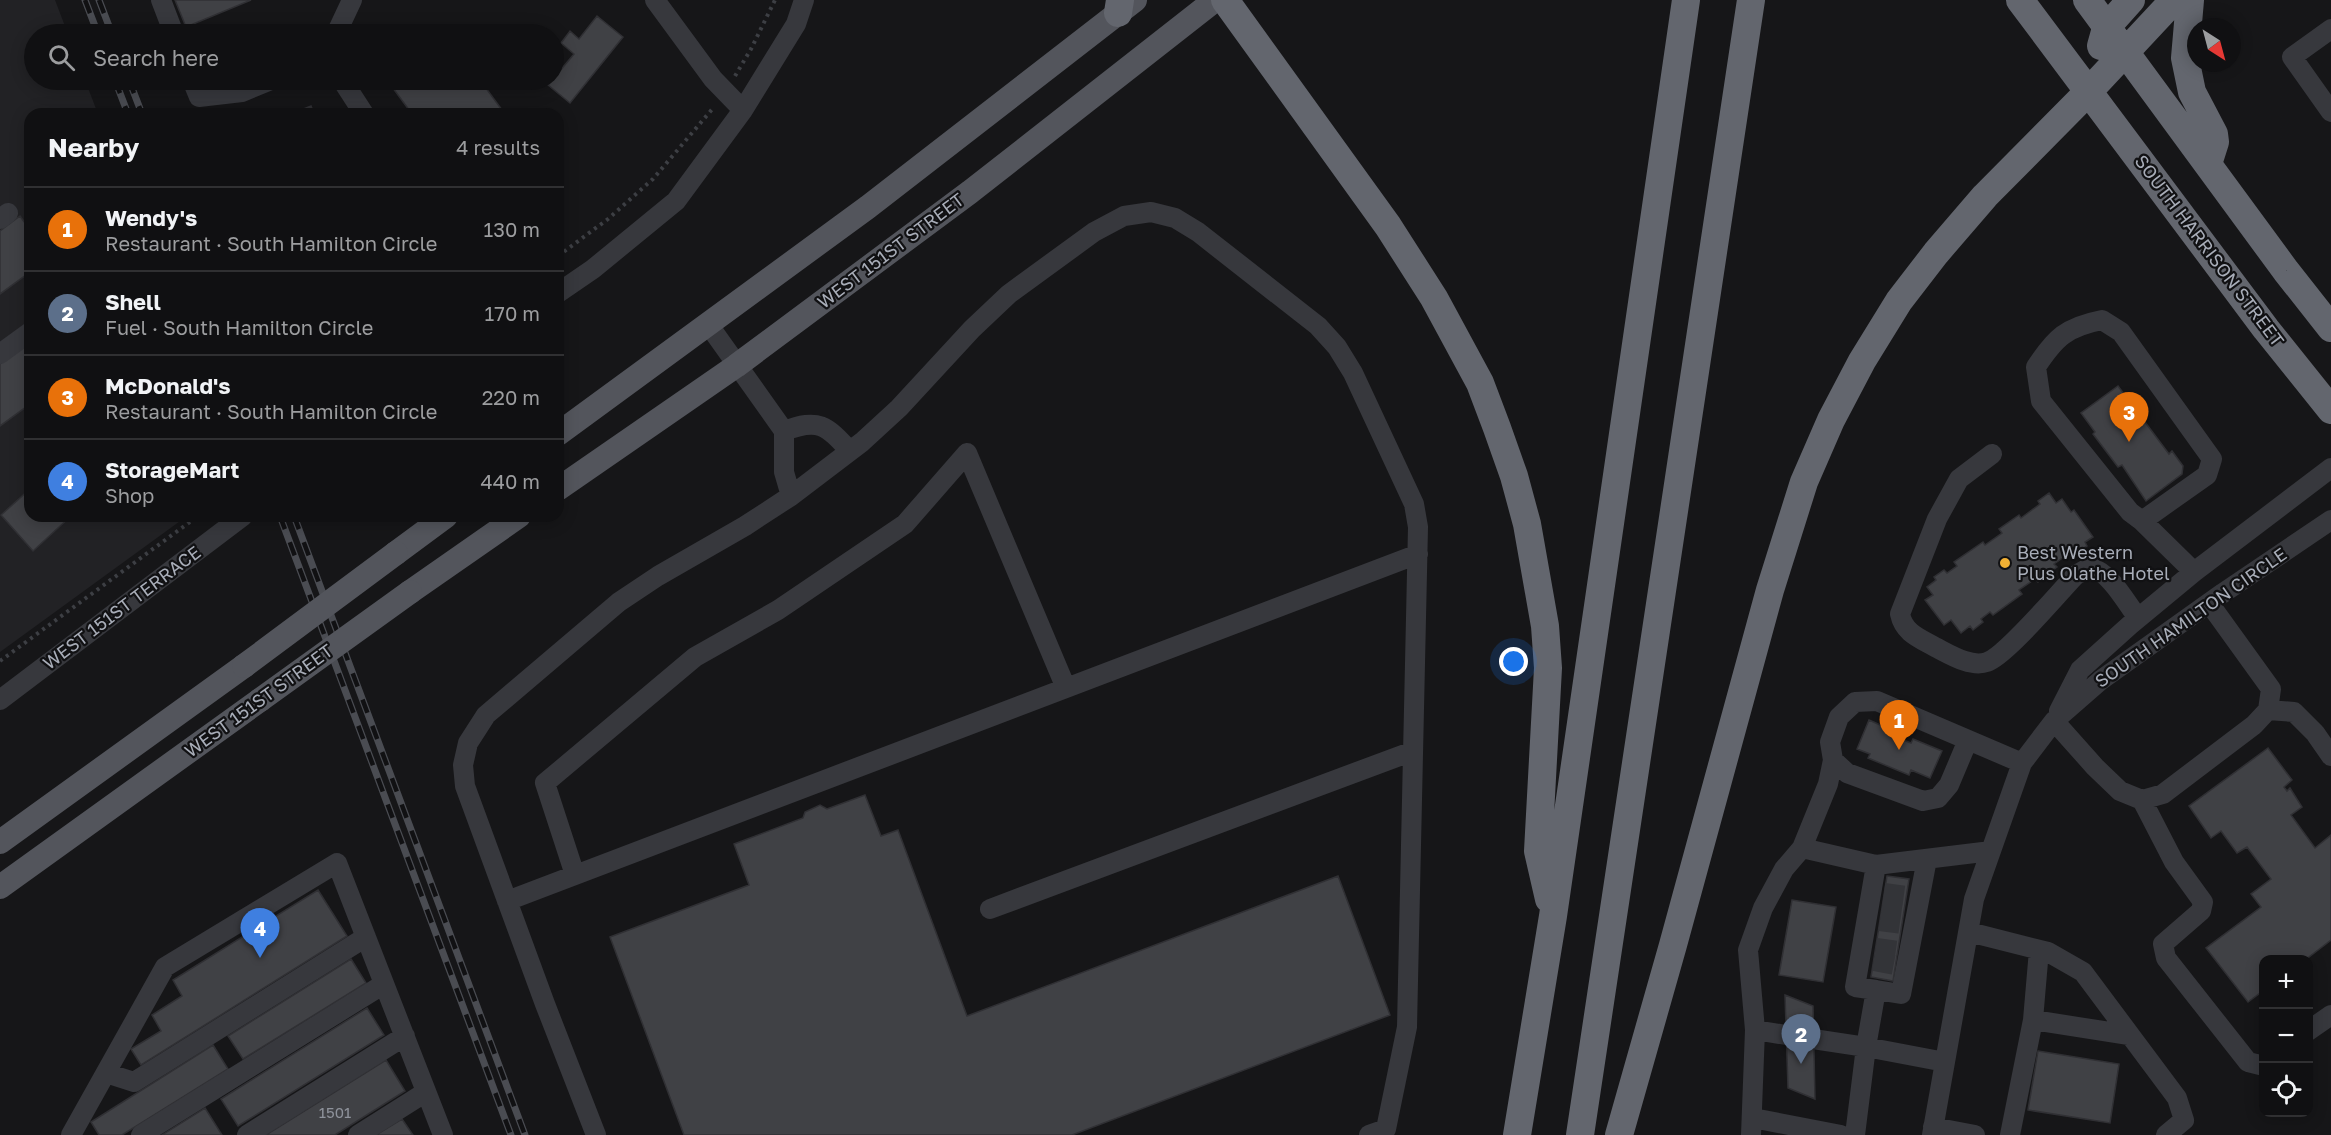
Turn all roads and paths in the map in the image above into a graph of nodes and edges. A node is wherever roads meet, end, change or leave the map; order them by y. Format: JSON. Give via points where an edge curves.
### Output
{"nodes":[{"id":1,"x":160,"y":0,"type":"edge"},
{"id":2,"x":352,"y":0,"type":"edge"},
{"id":3,"x":655,"y":0,"type":"edge"},
{"id":4,"x":775,"y":0,"type":"edge"},
{"id":5,"x":804,"y":0,"type":"edge"},
{"id":6,"x":1215,"y":0,"type":"edge"},
{"id":7,"x":1225,"y":0,"type":"edge"},
{"id":8,"x":1686,"y":0,"type":"edge"},
{"id":9,"x":1751,"y":0,"type":"edge"},
{"id":10,"x":2020,"y":0,"type":"edge"},
{"id":11,"x":2087,"y":0,"type":"edge"},
{"id":12,"x":2131,"y":0,"type":"edge"},
{"id":13,"x":2174,"y":0,"type":"edge"},
{"id":14,"x":2190,"y":0,"type":"edge"},
{"id":15,"x":1124,"y":4,"type":"edge"},
{"id":16,"x":170,"y":24,"type":"edge"},
{"id":17,"x":341,"y":24,"type":"edge"},
{"id":18,"x":2106,"y":28,"type":"junction"},
{"id":19,"x":2331,"y":29,"type":"edge"},
{"id":20,"x":2126,"y":52,"type":"junction"},
{"id":21,"x":247,"y":90,"type":"edge"},
{"id":22,"x":348,"y":90,"type":"edge"},
{"id":23,"x":2089,"y":91,"type":"junction"},
{"id":24,"x":725,"y":92,"type":"junction"},
{"id":25,"x":198,"y":97,"type":"edge"},
{"id":26,"x":360,"y":108,"type":"edge"},
{"id":27,"x":743,"y":110,"type":"junction"},
{"id":28,"x":2331,"y":112,"type":"edge"},
{"id":29,"x":2208,"y":164,"type":"junction"},
{"id":30,"x":564,"y":252,"type":"edge"},
{"id":31,"x":564,"y":289,"type":"edge"},
{"id":32,"x":708,"y":324,"type":"junction"},
{"id":33,"x":2331,"y":328,"type":"edge"},
{"id":34,"x":24,"y":336,"type":"edge"},
{"id":35,"x":0,"y":354,"type":"edge"},
{"id":36,"x":736,"y":366,"type":"junction"},
{"id":37,"x":2331,"y":410,"type":"edge"},
{"id":38,"x":564,"y":430,"type":"edge"},
{"id":39,"x":784,"y":431,"type":"junction"},
{"id":40,"x":850,"y":451,"type":"junction"},
{"id":41,"x":1992,"y":454,"type":"dead end"},
{"id":42,"x":2331,"y":468,"type":"edge"},
{"id":43,"x":564,"y":485,"type":"edge"},
{"id":44,"x":791,"y":496,"type":"junction"},
{"id":45,"x":2331,"y":520,"type":"edge"},
{"id":46,"x":2142,"y":521,"type":"junction"},
{"id":47,"x":190,"y":522,"type":"edge"},
{"id":48,"x":235,"y":522,"type":"edge"},
{"id":49,"x":438,"y":522,"type":"edge"},
{"id":50,"x":510,"y":522,"type":"edge"},
{"id":51,"x":1418,"y":554,"type":"junction"},
{"id":52,"x":2194,"y":572,"type":"junction"},
{"id":53,"x":2209,"y":603,"type":"junction"},
{"id":54,"x":2138,"y":618,"type":"junction"},
{"id":55,"x":0,"y":661,"type":"edge"},
{"id":56,"x":1066,"y":688,"type":"junction"},
{"id":57,"x":0,"y":700,"type":"edge"},
{"id":58,"x":2268,"y":710,"type":"junction"},
{"id":59,"x":2054,"y":721,"type":"junction"},
{"id":60,"x":1968,"y":740,"type":"junction"},
{"id":61,"x":1413,"y":751,"type":"junction"},
{"id":62,"x":2331,"y":756,"type":"edge"},
{"id":63,"x":1833,"y":760,"type":"junction"},
{"id":64,"x":2022,"y":763,"type":"junction"},
{"id":65,"x":2142,"y":800,"type":"junction"},
{"id":66,"x":0,"y":842,"type":"edge"},
{"id":67,"x":1802,"y":848,"type":"junction"},
{"id":68,"x":1991,"y":851,"type":"junction"},
{"id":69,"x":1927,"y":859,"type":"junction"},
{"id":70,"x":1876,"y":865,"type":"junction"},
{"id":71,"x":575,"y":875,"type":"junction"},
{"id":72,"x":0,"y":887,"type":"edge"},
{"id":73,"x":507,"y":901,"type":"junction"},
{"id":74,"x":990,"y":909,"type":"dead end"},
{"id":75,"x":1553,"y":916,"type":"junction"},
{"id":76,"x":1968,"y":932,"type":"junction"},
{"id":77,"x":366,"y":937,"type":"junction"},
{"id":78,"x":2039,"y":950,"type":"junction"},
{"id":79,"x":384,"y":984,"type":"junction"},
{"id":80,"x":1876,"y":990,"type":"junction"},
{"id":81,"x":2331,"y":1015,"type":"edge"},
{"id":82,"x":2033,"y":1020,"type":"junction"},
{"id":83,"x":2313,"y":1028,"type":"edge"},
{"id":84,"x":1755,"y":1030,"type":"junction"},
{"id":85,"x":1786,"y":1035,"type":"dead end"},
{"id":86,"x":2129,"y":1035,"type":"junction"},
{"id":87,"x":405,"y":1036,"type":"junction"},
{"id":88,"x":1813,"y":1039,"type":"dead end"},
{"id":89,"x":1866,"y":1047,"type":"junction"},
{"id":90,"x":1945,"y":1062,"type":"junction"},
{"id":91,"x":2259,"y":1065,"type":"edge"},
{"id":92,"x":106,"y":1072,"type":"junction"},
{"id":93,"x":426,"y":1092,"type":"junction"},
{"id":94,"x":1752,"y":1127,"type":"edge"},
{"id":95,"x":1933,"y":1131,"type":"edge"},
{"id":96,"x":71,"y":1135,"type":"edge"},
{"id":97,"x":141,"y":1135,"type":"edge"},
{"id":98,"x":248,"y":1135,"type":"edge"},
{"id":99,"x":358,"y":1135,"type":"edge"},
{"id":100,"x":443,"y":1135,"type":"edge"},
{"id":101,"x":596,"y":1135,"type":"edge"},
{"id":102,"x":1369,"y":1135,"type":"edge"},
{"id":103,"x":1517,"y":1135,"type":"edge"},
{"id":104,"x":1580,"y":1135,"type":"edge"},
{"id":105,"x":1619,"y":1135,"type":"edge"},
{"id":106,"x":1841,"y":1135,"type":"edge"},
{"id":107,"x":1855,"y":1135,"type":"edge"},
{"id":108,"x":1975,"y":1135,"type":"edge"},
{"id":109,"x":2010,"y":1135,"type":"edge"},
{"id":110,"x":2166,"y":1135,"type":"edge"}],
"edges":[{"from":1,"to":16,"type":"street"},
{"from":2,"to":17,"type":"street"},
{"from":3,"to":24,"type":"street"},
{"from":4,"to":24,"type":"path"},
{"from":5,"to":27,"type":"street","via":[[796,24]]},
{"from":6,"to":36,"type":"main road","name":"WEST 151ST STREET","via":[[980,184]]},
{"from":7,"to":75,"type":"highway","via":[[1388,226],[1434,298],[1480,383],[1501,437],[1527,524],[1545,626],[1548,668],[1538,851]]},
{"from":8,"to":75,"type":"highway"},
{"from":9,"to":104,"type":"highway"},
{"from":10,"to":23,"type":"highway","name":"SOUTH HARRISON STREET"},
{"from":11,"to":18,"type":"highway"},
{"from":12,"to":18,"type":"highway"},
{"from":13,"to":20,"type":"highway"},
{"from":14,"to":29,"type":"highway","via":[[2185,58],[2192,93],[2214,134]]},
{"from":15,"to":32,"type":"main road","via":[[868,207]]},
{"from":18,"to":20,"type":"highway"},
{"from":18,"to":23,"type":"highway"},
{"from":19,"to":28,"type":"street","via":[[2292,57]]},
{"from":20,"to":23,"type":"highway"},
{"from":20,"to":29,"type":"highway"},
{"from":21,"to":25,"type":"street"},
{"from":22,"to":26,"type":"street"},
{"from":23,"to":37,"type":"highway","name":"SOUTH HARRISON STREET"},
{"from":23,"to":105,"type":"highway","via":[[1985,196],[1936,252],[1862,360],[1831,420],[1804,482],[1770,590]]},
{"from":24,"to":27,"type":"street"},
{"from":24,"to":30,"type":"path","via":[[653,179]]},
{"from":27,"to":31,"type":"street","via":[[676,201]]},
{"from":29,"to":33,"type":"highway"},
{"from":32,"to":36,"type":"street"},
{"from":32,"to":38,"type":"main road"},
{"from":34,"to":35,"type":"street"},
{"from":36,"to":39,"type":"street"},
{"from":36,"to":43,"type":"main road","name":"WEST 151ST STREET"},
{"from":39,"to":40,"type":"street","via":[[803,424],[828,428]]},
{"from":39,"to":44,"type":"street","via":[[784,472]]},
{"from":40,"to":44,"type":"street"},
{"from":40,"to":51,"type":"street","via":[[899,408],[1009,294],[1094,232],[1124,216],[1151,212],[1175,218],[1198,232],[1318,326],[1337,347],[1414,504],[1419,527]]},
{"from":41,"to":54,"type":"street","via":[[1959,479],[1937,519],[1900,614],[1910,633],[1966,662],[1987,663],[2005,650],[2076,575],[2091,567],[2109,580]]},
{"from":42,"to":52,"type":"street","name":"SOUTH HAMILTON CIRCLE"},
{"from":44,"to":73,"type":"street","via":[[620,602],[486,715],[468,743],[463,765],[465,786]]},
{"from":45,"to":53,"type":"street","name":"SOUTH HAMILTON CIRCLE"},
{"from":46,"to":46,"type":"street","via":[[2207,476],[2212,459],[2121,332],[2102,320],[2079,324],[2052,343],[2036,367],[2041,401],[2130,512]]},
{"from":46,"to":52,"type":"street"},
{"from":47,"to":55,"type":"path"},
{"from":48,"to":57,"type":"street","name":"WEST 151ST TERRACE"},
{"from":49,"to":66,"type":"main road","name":"WEST 151ST STREET","bridge":true},
{"from":50,"to":72,"type":"main road","name":"WEST 151ST STREET","bridge":true},
{"from":51,"to":56,"type":"street"},
{"from":51,"to":61,"type":"street"},
{"from":52,"to":54,"type":"street","name":"SOUTH HAMILTON CIRCLE"},
{"from":53,"to":58,"type":"street","via":[[2271,689]]},
{"from":53,"to":59,"type":"street","name":"SOUTH HAMILTON CIRCLE","via":[[2101,680]]},
{"from":54,"to":59,"type":"street","name":"SOUTH HAMILTON CIRCLE","via":[[2080,670]]},
{"from":56,"to":71,"type":"street"},
{"from":56,"to":71,"type":"street","via":[[967,453],[905,525],[778,610],[695,657],[545,783]]},
{"from":58,"to":62,"type":"street","via":[[2294,712]]},
{"from":58,"to":65,"type":"street","via":[[2163,794]]},
{"from":59,"to":64,"type":"street","name":"SOUTH HAMILTON CIRCLE"},
{"from":59,"to":65,"type":"street","via":[[2120,791]]},
{"from":60,"to":63,"type":"street","via":[[1949,784],[1938,798],[1923,801],[1847,773]]},
{"from":60,"to":63,"type":"street","via":[[1877,701],[1855,702],[1839,717],[1830,742]]},
{"from":60,"to":64,"type":"street"},
{"from":61,"to":74,"type":"street"},
{"from":61,"to":102,"type":"street","via":[[1407,1027],[1386,1129]]},
{"from":63,"to":67,"type":"street","via":[[1828,784]]},
{"from":64,"to":68,"type":"street","name":"SOUTH HAMILTON CIRCLE"},
{"from":65,"to":91,"type":"street","via":[[2174,862],[2203,902],[2201,911],[2163,944],[2166,958],[2248,1062]]},
{"from":67,"to":70,"type":"street"},
{"from":67,"to":84,"type":"street","via":[[1784,869],[1763,908],[1748,950]]},
{"from":68,"to":69,"type":"street"},
{"from":68,"to":76,"type":"street","name":"SOUTH HAMILTON CIRCLE","via":[[1974,899]]},
{"from":69,"to":70,"type":"street"},
{"from":69,"to":80,"type":"street","via":[[1907,932],[1901,993]]},
{"from":70,"to":80,"type":"street","via":[[1872,926],[1855,987]]},
{"from":71,"to":73,"type":"street"},
{"from":73,"to":101,"type":"street"},
{"from":75,"to":103,"type":"highway"},
{"from":76,"to":78,"type":"street"},
{"from":76,"to":90,"type":"street","name":"SOUTH HAMILTON CIRCLE"},
{"from":77,"to":79,"type":"street"},
{"from":77,"to":92,"type":"street","via":[[134,1082]]},
{"from":77,"to":92,"type":"street","via":[[337,863],[165,967]]},
{"from":78,"to":82,"type":"street"},
{"from":78,"to":86,"type":"street","via":[[2083,972]]},
{"from":79,"to":87,"type":"street"},
{"from":79,"to":97,"type":"street"},
{"from":80,"to":89,"type":"street"},
{"from":81,"to":83,"type":"street"},
{"from":82,"to":86,"type":"street"},
{"from":82,"to":109,"type":"street"},
{"from":84,"to":85,"type":"street"},
{"from":84,"to":94,"type":"street"},
{"from":86,"to":110,"type":"street","via":[[2177,1098],[2184,1120]]},
{"from":87,"to":93,"type":"street"},
{"from":87,"to":98,"type":"street"},
{"from":88,"to":89,"type":"street"},
{"from":89,"to":90,"type":"street"},
{"from":89,"to":107,"type":"street"},
{"from":90,"to":95,"type":"street","name":"SOUTH HAMILTON CIRCLE"},
{"from":92,"to":96,"type":"street"},
{"from":93,"to":99,"type":"street"},
{"from":93,"to":100,"type":"street"},
{"from":94,"to":106,"type":"street"},
{"from":95,"to":108,"type":"street"}]}
